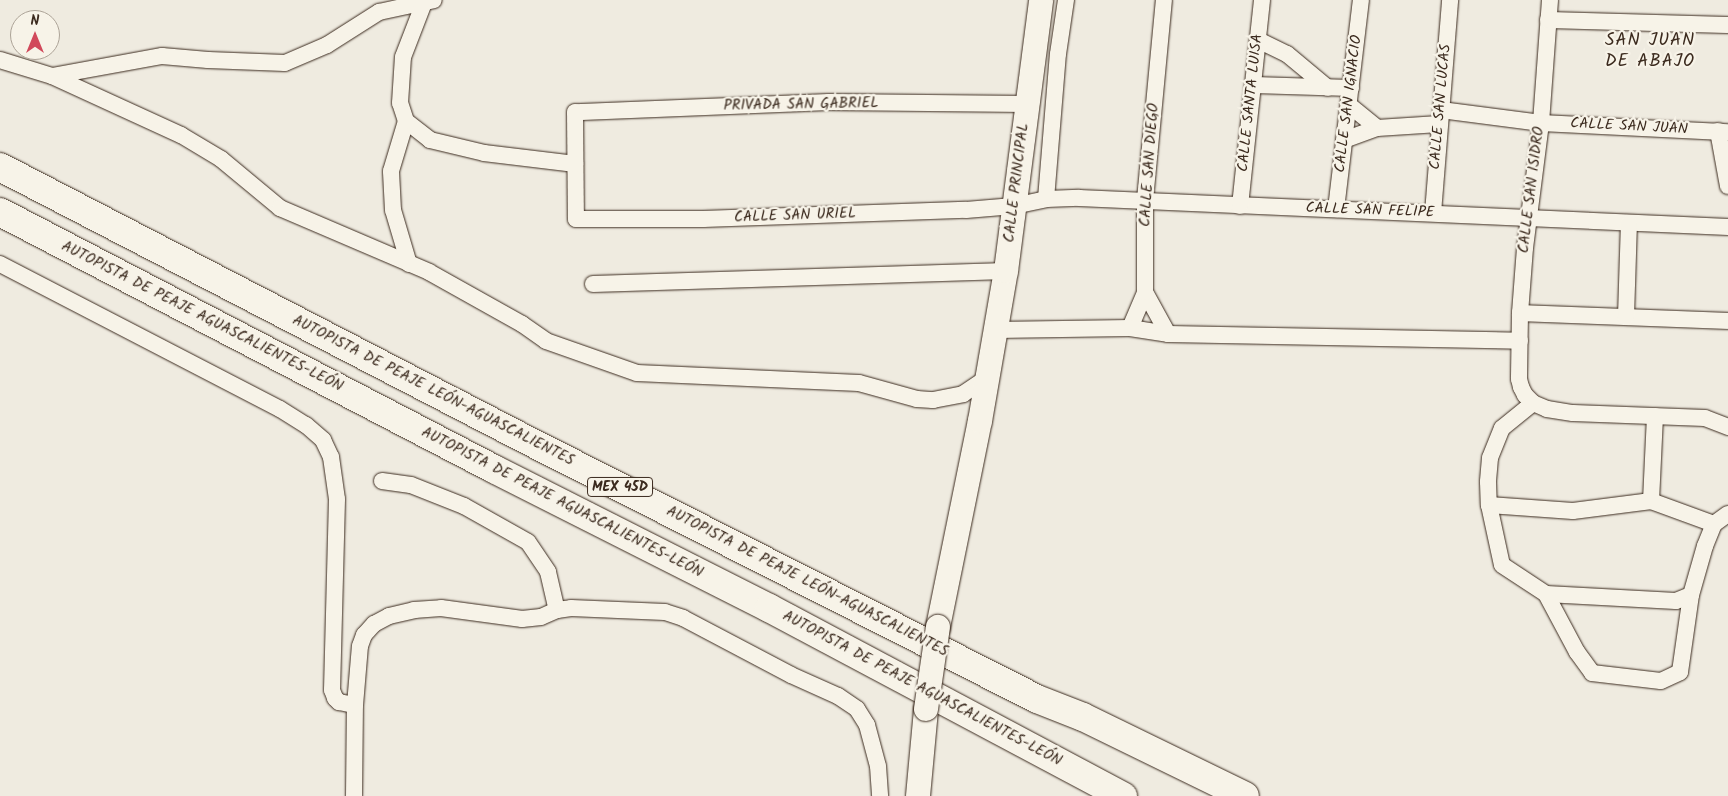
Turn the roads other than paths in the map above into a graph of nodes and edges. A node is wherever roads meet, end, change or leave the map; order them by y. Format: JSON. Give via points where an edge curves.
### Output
{"nodes":[{"id":1,"x":1041,"y":0,"type":"edge"},
{"id":2,"x":1066,"y":0,"type":"edge"},
{"id":3,"x":1164,"y":0,"type":"edge"},
{"id":4,"x":1262,"y":0,"type":"edge"},
{"id":5,"x":1361,"y":0,"type":"edge"},
{"id":6,"x":1450,"y":0,"type":"edge"},
{"id":7,"x":1550,"y":0,"type":"edge"},
{"id":8,"x":427,"y":1,"type":"edge"},
{"id":9,"x":1548,"y":20,"type":"junction"},
{"id":10,"x":1728,"y":25,"type":"edge"},
{"id":11,"x":1258,"y":40,"type":"junction"},
{"id":12,"x":0,"y":60,"type":"edge"},
{"id":13,"x":52,"y":76,"type":"junction"},
{"id":14,"x":1254,"y":85,"type":"junction"},
{"id":15,"x":1328,"y":88,"type":"junction"},
{"id":16,"x":1351,"y":88,"type":"junction"},
{"id":17,"x":1027,"y":104,"type":"junction"},
{"id":18,"x":1349,"y":105,"type":"junction"},
{"id":19,"x":1440,"y":117,"type":"junction"},
{"id":20,"x":406,"y":121,"type":"junction"},
{"id":21,"x":1541,"y":123,"type":"junction"},
{"id":22,"x":1377,"y":128,"type":"junction"},
{"id":23,"x":1723,"y":132,"type":"edge"},
{"id":24,"x":1344,"y":140,"type":"junction"},
{"id":25,"x":575,"y":164,"type":"junction"},
{"id":26,"x":0,"y":167,"type":"edge"},
{"id":27,"x":1728,"y":186,"type":"edge"},
{"id":28,"x":1046,"y":199,"type":"junction"},
{"id":29,"x":1145,"y":200,"type":"junction"},
{"id":30,"x":1014,"y":206,"type":"junction"},
{"id":31,"x":1240,"y":206,"type":"junction"},
{"id":32,"x":1336,"y":208,"type":"junction"},
{"id":33,"x":0,"y":212,"type":"edge"},
{"id":34,"x":1433,"y":213,"type":"junction"},
{"id":35,"x":1528,"y":219,"type":"junction"},
{"id":36,"x":1629,"y":223,"type":"junction"},
{"id":37,"x":1728,"y":227,"type":"edge"},
{"id":38,"x":0,"y":264,"type":"edge"},
{"id":39,"x":409,"y":264,"type":"junction"},
{"id":40,"x":1006,"y":271,"type":"junction"},
{"id":41,"x":592,"y":284,"type":"dead end"},
{"id":42,"x":1145,"y":292,"type":"junction"},
{"id":43,"x":1520,"y":312,"type":"junction"},
{"id":44,"x":1626,"y":317,"type":"junction"},
{"id":45,"x":1728,"y":321,"type":"edge"},
{"id":46,"x":1130,"y":328,"type":"junction"},
{"id":47,"x":995,"y":330,"type":"junction"},
{"id":48,"x":1168,"y":334,"type":"junction"},
{"id":49,"x":1520,"y":341,"type":"junction"},
{"id":50,"x":989,"y":371,"type":"junction"},
{"id":51,"x":1533,"y":403,"type":"junction"},
{"id":52,"x":1655,"y":416,"type":"junction"},
{"id":53,"x":1728,"y":427,"type":"edge"},
{"id":54,"x":382,"y":481,"type":"dead end"},
{"id":55,"x":1651,"y":501,"type":"junction"},
{"id":56,"x":1489,"y":504,"type":"junction"},
{"id":57,"x":1728,"y":514,"type":"edge"},
{"id":58,"x":1714,"y":524,"type":"junction"},
{"id":59,"x":1546,"y":594,"type":"junction"},
{"id":60,"x":1692,"y":596,"type":"junction"},
{"id":61,"x":557,"y":610,"type":"junction"},
{"id":62,"x":1036,"y":699,"type":"junction"},
{"id":63,"x":355,"y":705,"type":"junction"},
{"id":64,"x":1043,"y":752,"type":"junction"},
{"id":65,"x":354,"y":796,"type":"edge"},
{"id":66,"x":880,"y":796,"type":"edge"},
{"id":67,"x":918,"y":796,"type":"edge"},
{"id":68,"x":1123,"y":796,"type":"edge"},
{"id":69,"x":1140,"y":796,"type":"edge"},
{"id":70,"x":1216,"y":796,"type":"edge"},
{"id":71,"x":1245,"y":796,"type":"edge"}],
"edges":[{"from":1,"to":17,"type":"street","name":"CALLE PRINCIPAL"},
{"from":2,"to":28,"type":"street","via":[[1058,54]]},
{"from":3,"to":29,"type":"street","name":"CALLE SAN DIEGO"},
{"from":4,"to":11,"type":"street","name":"CALLE SANTA LUISA"},
{"from":5,"to":16,"type":"street","name":"CALLE SAN IGNACIO"},
{"from":6,"to":19,"type":"street","name":"CALLE SAN LUCAS"},
{"from":7,"to":9,"type":"street","name":"CALLE SAN ISIDRO"},
{"from":8,"to":13,"type":"street","via":[[379,12],[327,45],[285,62],[162,56]]},
{"from":8,"to":20,"type":"street","via":[[403,57],[400,103]]},
{"from":9,"to":10,"type":"street"},
{"from":9,"to":21,"type":"street","name":"CALLE SAN ISIDRO"},
{"from":11,"to":14,"type":"street","name":"CALLE SANTA LUISA"},
{"from":11,"to":15,"type":"street","via":[[1288,54]]},
{"from":12,"to":13,"type":"street"},
{"from":13,"to":39,"type":"street","via":[[181,135],[221,159],[280,208]]},
{"from":14,"to":15,"type":"street"},
{"from":14,"to":31,"type":"street","name":"CALLE SANTA LUISA"},
{"from":15,"to":16,"type":"street"},
{"from":16,"to":18,"type":"street","name":"CALLE SAN IGNACIO"},
{"from":17,"to":25,"type":"street","name":"PRIVADA SAN GABRIEL","via":[[829,102],[575,112]]},
{"from":17,"to":30,"type":"street","name":"CALLE PRINCIPAL"},
{"from":18,"to":22,"type":"street"},
{"from":18,"to":24,"type":"street","name":"CALLE SAN IGNACIO"},
{"from":19,"to":21,"type":"street","name":"CALLE SAN JUAN"},
{"from":19,"to":22,"type":"street","name":"CALLE SAN JUAN"},
{"from":19,"to":34,"type":"street","name":"CALLE SAN LUCAS"},
{"from":20,"to":25,"type":"street","via":[[430,140],[484,153]]},
{"from":20,"to":39,"type":"street","via":[[391,170],[393,210]]},
{"from":21,"to":23,"type":"street","name":"CALLE SAN JUAN"},
{"from":21,"to":35,"type":"street","name":"CALLE SAN ISIDRO"},
{"from":22,"to":24,"type":"street","name":"CALLE SAN JUAN"},
{"from":23,"to":27,"type":"street"},
{"from":24,"to":32,"type":"street","name":"CALLE SAN IGNACIO"},
{"from":25,"to":30,"type":"street","name":"CALLE SAN URIEL","via":[[576,220],[796,216]]},
{"from":26,"to":62,"type":"highway","name":"AUTOPISTA DE PEAJE LEÓN-AGUASCALIENTES","number":"MEX 45D"},
{"from":28,"to":29,"type":"street","name":"CALLE SAN FELIPE"},
{"from":28,"to":30,"type":"street","name":"CALLE SAN FELIPE"},
{"from":29,"to":31,"type":"street","name":"CALLE SAN FELIPE"},
{"from":29,"to":42,"type":"street","name":"CALLE SAN DIEGO"},
{"from":30,"to":40,"type":"street","name":"CALLE PRINCIPAL"},
{"from":31,"to":32,"type":"street","name":"CALLE SAN FELIPE"},
{"from":32,"to":34,"type":"street","name":"CALLE SAN FELIPE"},
{"from":33,"to":64,"type":"highway","name":"AUTOPISTA DE PEAJE AGUASCALIENTES-LEÓN","number":"MEX 45D"},
{"from":34,"to":35,"type":"street","name":"CALLE SAN FELIPE"},
{"from":35,"to":36,"type":"street","name":"CALLE SAN FELIPE"},
{"from":35,"to":43,"type":"street","name":"CALLE SAN ISIDRO"},
{"from":36,"to":37,"type":"street","name":"CALLE SAN FELIPE"},
{"from":36,"to":44,"type":"street"},
{"from":38,"to":63,"type":"street","via":[[280,409],[323,440],[331,457],[336,499],[332,690],[339,702]]},
{"from":39,"to":50,"type":"street","via":[[522,324],[546,341],[637,373],[859,383],[933,400],[963,394]]},
{"from":40,"to":41,"type":"street"},
{"from":40,"to":47,"type":"street","name":"CALLE PRINCIPAL"},
{"from":42,"to":46,"type":"street","name":"CALLE SAN DIEGO"},
{"from":42,"to":48,"type":"street"},
{"from":43,"to":44,"type":"street"},
{"from":43,"to":49,"type":"street","name":"CALLE SAN ISIDRO"},
{"from":44,"to":45,"type":"street"},
{"from":46,"to":47,"type":"street"},
{"from":46,"to":48,"type":"street"},
{"from":47,"to":50,"type":"street","name":"CALLE PRINCIPAL"},
{"from":48,"to":49,"type":"street"},
{"from":49,"to":51,"type":"street","name":"CALLE SAN ISIDRO","via":[[1519,379],[1525,395]]},
{"from":50,"to":67,"type":"street","name":"CALLE PRINCIPAL","bridge":true,"via":[[938,627]]},
{"from":51,"to":52,"type":"street","via":[[1573,413]]},
{"from":51,"to":56,"type":"street","via":[[1502,428],[1490,458]]},
{"from":52,"to":53,"type":"street","via":[[1705,418]]},
{"from":52,"to":55,"type":"street"},
{"from":54,"to":61,"type":"street","via":[[411,485],[464,506],[528,542],[548,572]]},
{"from":55,"to":56,"type":"street","via":[[1574,511]]},
{"from":55,"to":58,"type":"street"},
{"from":56,"to":59,"type":"street","via":[[1502,565]]},
{"from":57,"to":58,"type":"street"},
{"from":58,"to":60,"type":"street"},
{"from":59,"to":60,"type":"street","via":[[1676,601]]},
{"from":59,"to":60,"type":"street","via":[[1592,673],[1661,681],[1680,672]]},
{"from":61,"to":63,"type":"street","via":[[541,617],[522,619],[441,608],[389,616],[374,624],[364,635],[360,646]]},
{"from":61,"to":66,"type":"street","via":[[665,612],[838,696],[857,709],[867,725],[878,766]]},
{"from":62,"to":70,"type":"highway","via":[[1056,714]]},
{"from":62,"to":71,"type":"highway","name":"AUTOPISTA DE PEAJE LEÓN-AGUASCALIENTES","number":"MEX 45D","via":[[1083,717]]},
{"from":63,"to":65,"type":"street"},
{"from":64,"to":68,"type":"highway","name":"AUTOPISTA DE PEAJE AGUASCALIENTES-LEÓN","number":"MEX 45D"},
{"from":64,"to":69,"type":"highway"}]}
